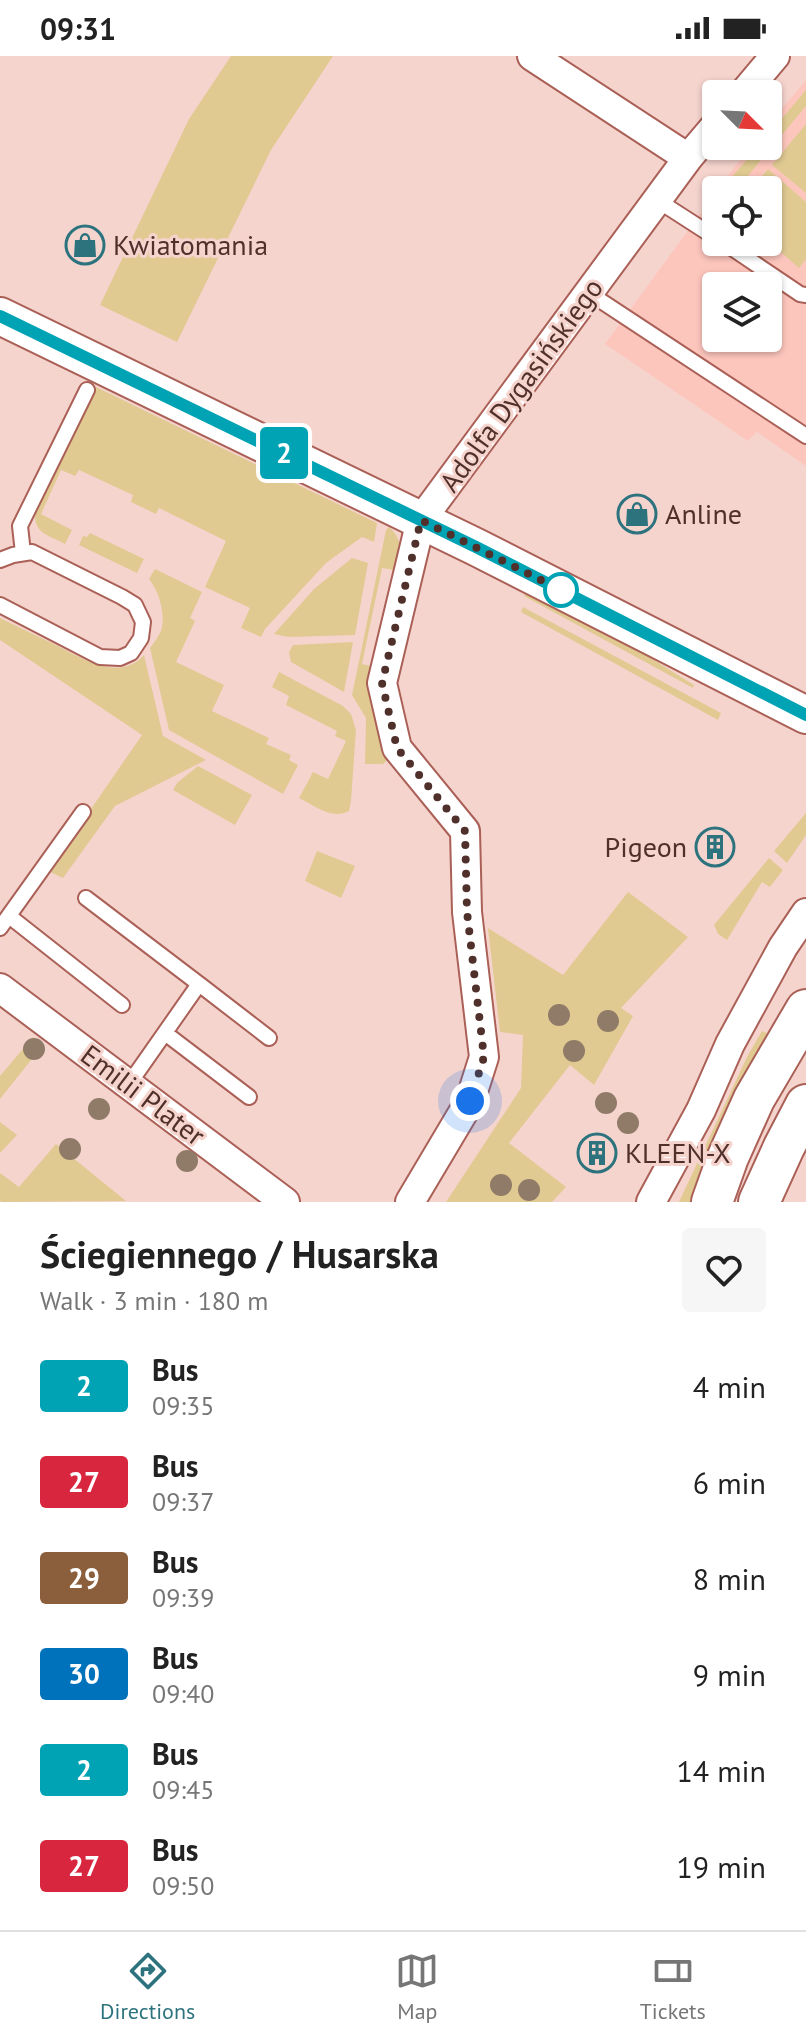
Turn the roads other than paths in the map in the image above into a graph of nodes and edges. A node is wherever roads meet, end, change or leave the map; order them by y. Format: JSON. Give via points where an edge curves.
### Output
{"nodes":[{"id":1,"x":532,"y":56,"type":"edge"},
{"id":2,"x":775,"y":56,"type":"edge"},
{"id":3,"x":755,"y":80,"type":"edge"},
{"id":4,"x":702,"y":142,"type":"edge"},
{"id":5,"x":688,"y":158,"type":"junction"},
{"id":6,"x":657,"y":200,"type":"junction"},
{"id":7,"x":702,"y":229,"type":"edge"},
{"id":8,"x":744,"y":256,"type":"edge"},
{"id":9,"x":589,"y":293,"type":"junction"},
{"id":10,"x":806,"y":295,"type":"edge"},
{"id":11,"x":0,"y":316,"type":"edge"},
{"id":12,"x":87,"y":390,"type":"dead end"},
{"id":13,"x":806,"y":436,"type":"edge"},
{"id":14,"x":421,"y":520,"type":"junction"},
{"id":15,"x":23,"y":553,"type":"junction"},
{"id":16,"x":0,"y":560,"type":"edge"},
{"id":17,"x":0,"y":605,"type":"edge"},
{"id":18,"x":806,"y":715,"type":"edge"},
{"id":19,"x":83,"y":812,"type":"dead end"},
{"id":20,"x":86,"y":898,"type":"dead end"},
{"id":21,"x":806,"y":913,"type":"edge"},
{"id":22,"x":4,"y":922,"type":"edge"},
{"id":23,"x":199,"y":984,"type":"junction"},
{"id":24,"x":0,"y":988,"type":"edge"},
{"id":25,"x":122,"y":1005,"type":"dead end"},
{"id":26,"x":806,"y":1010,"type":"edge"},
{"id":27,"x":165,"y":1033,"type":"junction"},
{"id":28,"x":269,"y":1038,"type":"dead end"},
{"id":29,"x":129,"y":1084,"type":"junction"},
{"id":30,"x":249,"y":1097,"type":"dead end"},
{"id":31,"x":806,"y":1105,"type":"edge"},
{"id":32,"x":285,"y":1202,"type":"edge"},
{"id":33,"x":410,"y":1202,"type":"edge"},
{"id":34,"x":651,"y":1202,"type":"edge"},
{"id":35,"x":712,"y":1202,"type":"edge"},
{"id":36,"x":759,"y":1202,"type":"edge"}],
"edges":[{"from":1,"to":5,"type":"street"},
{"from":2,"to":3,"type":"street"},
{"from":4,"to":5,"type":"street","name":"Adolfa Dygasińskiego"},
{"from":5,"to":6,"type":"street","name":"Adolfa Dygasińskiego"},
{"from":6,"to":7,"type":"lane"},
{"from":6,"to":9,"type":"street","name":"Adolfa Dygasińskiego"},
{"from":8,"to":10,"type":"lane"},
{"from":9,"to":13,"type":"lane"},
{"from":9,"to":14,"type":"street","name":"Adolfa Dygasińskiego"},
{"from":11,"to":14,"type":"street"},
{"from":12,"to":15,"type":"lane","via":[[20,526]]},
{"from":14,"to":18,"type":"street"},
{"from":14,"to":33,"type":"street","name":"Adolfa Dygasińskiego","via":[[382,683],[397,748],[465,831],[467,912],[484,1057],[470,1101]]},
{"from":15,"to":16,"type":"lane"},
{"from":15,"to":17,"type":"lane","via":[[32,552],[135,605],[143,622],[141,638],[131,653],[100,657]]},
{"from":19,"to":22,"type":"lane"},
{"from":20,"to":23,"type":"lane"},
{"from":21,"to":34,"type":"street","via":[[738,1030]]},
{"from":22,"to":25,"type":"lane"},
{"from":23,"to":27,"type":"lane"},
{"from":23,"to":28,"type":"lane"},
{"from":24,"to":29,"type":"street","name":"Emilii Plater"},
{"from":26,"to":35,"type":"main road","via":[[754,1099]]},
{"from":27,"to":29,"type":"lane"},
{"from":27,"to":30,"type":"lane"},
{"from":29,"to":32,"type":"street","name":"Emilii Plater"},
{"from":31,"to":36,"type":"main road"}]}
